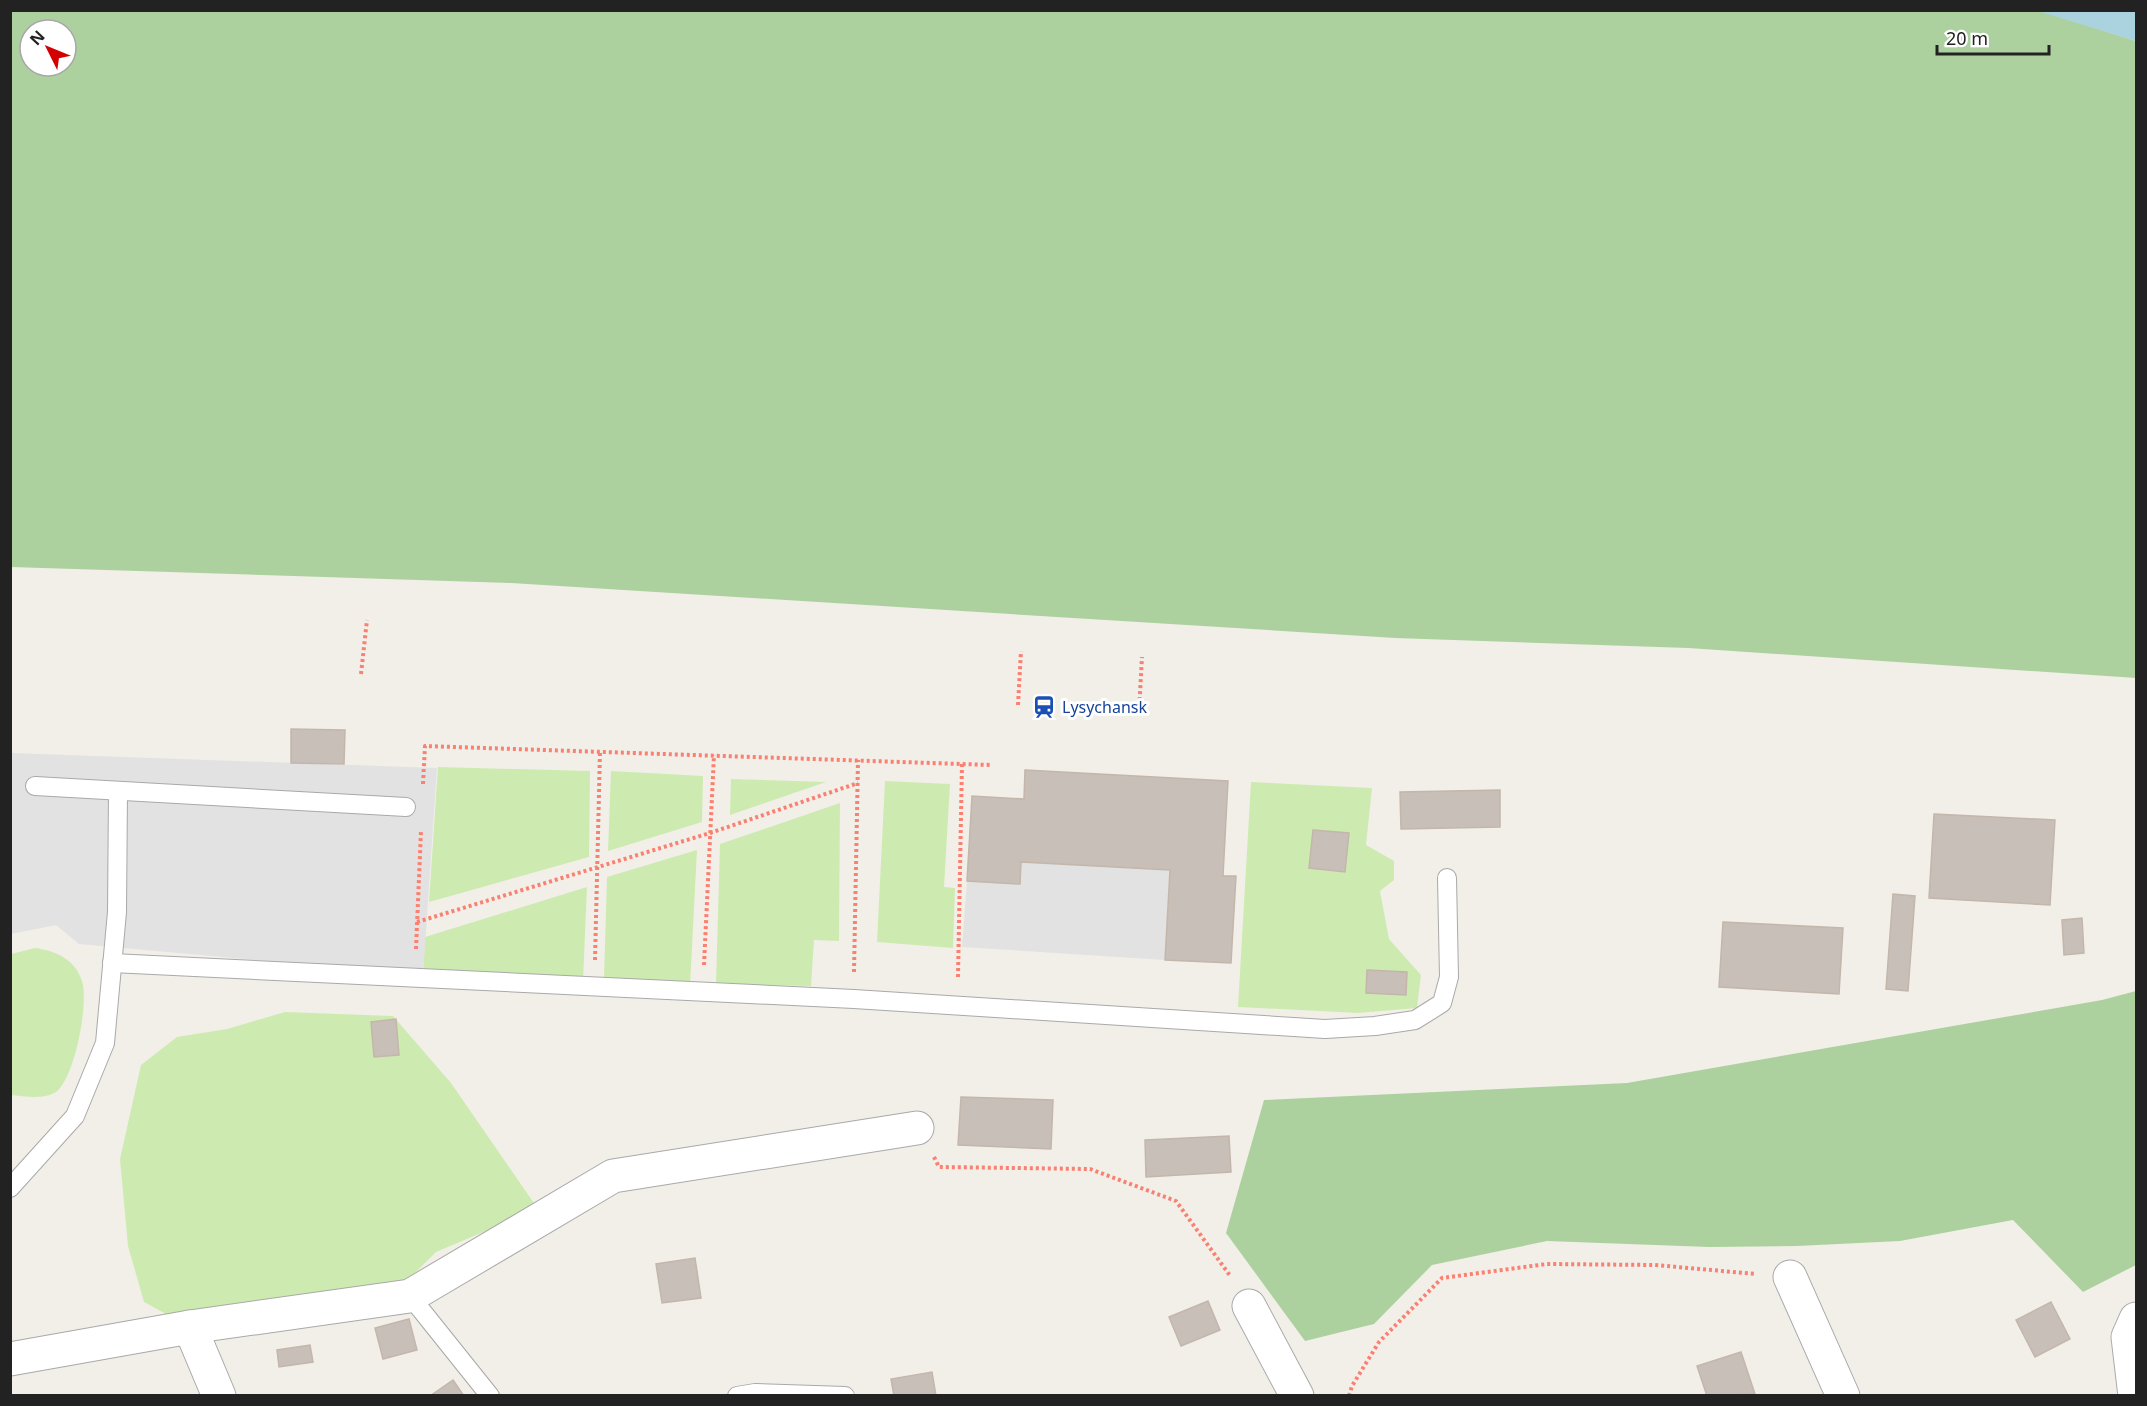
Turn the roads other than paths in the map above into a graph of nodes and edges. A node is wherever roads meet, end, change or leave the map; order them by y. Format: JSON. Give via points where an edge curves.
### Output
{"nodes":[{"id":1,"x":35,"y":786,"type":"dead end"},
{"id":2,"x":118,"y":790,"type":"junction"},
{"id":3,"x":406,"y":807,"type":"dead end"},
{"id":4,"x":1447,"y":878,"type":"dead end"},
{"id":5,"x":112,"y":963,"type":"junction"},
{"id":6,"x":917,"y":1128,"type":"road end"},
{"id":7,"x":10,"y":1188,"type":"edge"},
{"id":8,"x":1790,"y":1277,"type":"road end"},
{"id":9,"x":410,"y":1296,"type":"junction"},
{"id":10,"x":1249,"y":1306,"type":"road end"},
{"id":11,"x":2136,"y":1319,"type":"edge"},
{"id":12,"x":190,"y":1327,"type":"junction"},
{"id":13,"x":10,"y":1359,"type":"edge"},
{"id":14,"x":219,"y":1395,"type":"edge"},
{"id":15,"x":490,"y":1395,"type":"edge"},
{"id":16,"x":736,"y":1395,"type":"edge"},
{"id":17,"x":845,"y":1395,"type":"edge"},
{"id":18,"x":1297,"y":1395,"type":"edge"},
{"id":19,"x":1843,"y":1395,"type":"edge"},
{"id":20,"x":2135,"y":1395,"type":"edge"}],
"edges":[{"from":1,"to":2,"type":"lane"},
{"from":2,"to":3,"type":"lane"},
{"from":2,"to":5,"type":"lane","via":[[117,912]]},
{"from":4,"to":5,"type":"lane","via":[[1449,977],[1442,1003],[1415,1020],[1375,1026],[1326,1029],[854,999]]},
{"from":5,"to":7,"type":"lane","via":[[105,1042],[75,1116]]},
{"from":6,"to":9,"type":"street","via":[[613,1176]]},
{"from":8,"to":19,"type":"street"},
{"from":9,"to":12,"type":"street"},
{"from":9,"to":15,"type":"lane"},
{"from":10,"to":18,"type":"street"},
{"from":11,"to":20,"type":"street","via":[[2128,1337]]},
{"from":12,"to":13,"type":"street"},
{"from":12,"to":14,"type":"street"},
{"from":16,"to":17,"type":"lane"}]}
